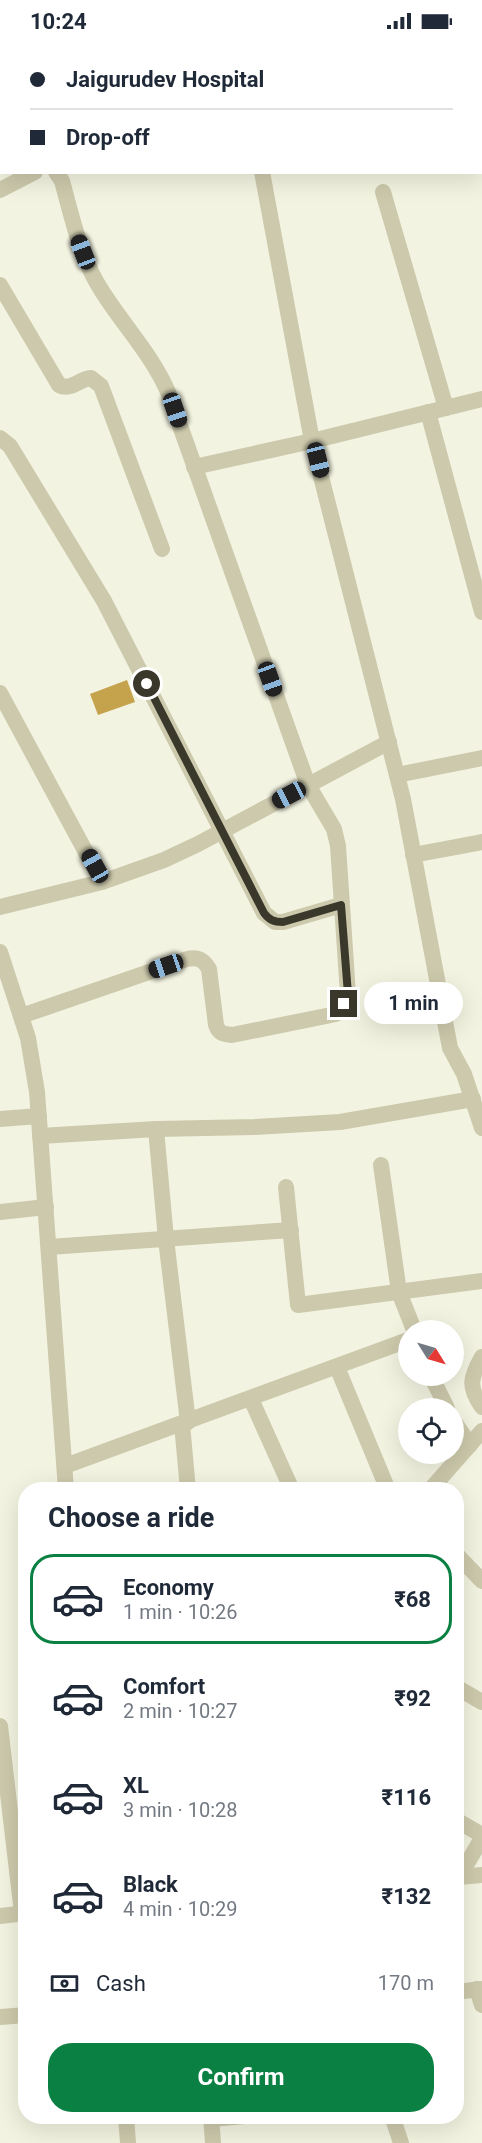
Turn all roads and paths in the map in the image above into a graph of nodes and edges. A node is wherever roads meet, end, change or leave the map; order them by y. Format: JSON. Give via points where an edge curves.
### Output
{"nodes":[{"id":1,"x":29,"y":174,"type":"edge"},
{"id":2,"x":58,"y":174,"type":"edge"},
{"id":3,"x":262,"y":174,"type":"edge"},
{"id":4,"x":8,"y":181,"type":"edge"},
{"id":5,"x":383,"y":192,"type":"dead end"},
{"id":6,"x":0,"y":285,"type":"edge"},
{"id":7,"x":482,"y":399,"type":"edge"},
{"id":8,"x":446,"y":408,"type":"junction"},
{"id":9,"x":428,"y":412,"type":"junction"},
{"id":10,"x":0,"y":438,"type":"edge"},
{"id":11,"x":312,"y":441,"type":"junction"},
{"id":12,"x":194,"y":467,"type":"junction"},
{"id":13,"x":162,"y":549,"type":"dead end"},
{"id":14,"x":482,"y":612,"type":"edge"},
{"id":15,"x":0,"y":693,"type":"edge"},
{"id":16,"x":388,"y":742,"type":"junction"},
{"id":17,"x":482,"y":758,"type":"edge"},
{"id":18,"x":397,"y":775,"type":"junction"},
{"id":19,"x":308,"y":785,"type":"junction"},
{"id":20,"x":223,"y":831,"type":"junction"},
{"id":21,"x":482,"y":842,"type":"edge"},
{"id":22,"x":413,"y":855,"type":"junction"},
{"id":23,"x":102,"y":882,"type":"junction"},
{"id":24,"x":341,"y":905,"type":"junction"},
{"id":25,"x":0,"y":907,"type":"edge"},
{"id":26,"x":0,"y":952,"type":"edge"},
{"id":27,"x":21,"y":1016,"type":"junction"},
{"id":28,"x":473,"y":1099,"type":"junction"},
{"id":29,"x":39,"y":1116,"type":"junction"},
{"id":30,"x":0,"y":1119,"type":"edge"},
{"id":31,"x":482,"y":1128,"type":"edge"},
{"id":32,"x":156,"y":1129,"type":"junction"},
{"id":33,"x":40,"y":1136,"type":"junction"},
{"id":34,"x":381,"y":1165,"type":"dead end"},
{"id":35,"x":286,"y":1187,"type":"dead end"},
{"id":36,"x":46,"y":1207,"type":"junction"},
{"id":37,"x":0,"y":1212,"type":"edge"},
{"id":38,"x":291,"y":1230,"type":"junction"},
{"id":39,"x":166,"y":1239,"type":"junction"},
{"id":40,"x":49,"y":1247,"type":"junction"},
{"id":41,"x":482,"y":1281,"type":"edge"},
{"id":42,"x":399,"y":1292,"type":"junction"},
{"id":43,"x":410,"y":1320,"type":"edge"},
{"id":44,"x":398,"y":1344,"type":"edge"},
{"id":45,"x":482,"y":1357,"type":"edge"},
{"id":46,"x":337,"y":1367,"type":"junction"},
{"id":47,"x":251,"y":1399,"type":"junction"},
{"id":48,"x":482,"y":1407,"type":"edge"},
{"id":49,"x":185,"y":1423,"type":"junction"},
{"id":50,"x":482,"y":1431,"type":"edge"},
{"id":51,"x":464,"y":1436,"type":"edge"},
{"id":52,"x":470,"y":1445,"type":"junction"},
{"id":53,"x":65,"y":1466,"type":"junction"},
{"id":54,"x":66,"y":1482,"type":"edge"},
{"id":55,"x":188,"y":1482,"type":"edge"},
{"id":56,"x":288,"y":1482,"type":"edge"},
{"id":57,"x":385,"y":1482,"type":"edge"},
{"id":58,"x":437,"y":1482,"type":"edge"},
{"id":59,"x":464,"y":1562,"type":"edge"},
{"id":60,"x":482,"y":1581,"type":"edge"},
{"id":61,"x":464,"y":1692,"type":"edge"},
{"id":62,"x":482,"y":1702,"type":"edge"},
{"id":63,"x":0,"y":1726,"type":"edge"},
{"id":64,"x":464,"y":1825,"type":"edge"},
{"id":65,"x":482,"y":1836,"type":"edge"},
{"id":66,"x":18,"y":1866,"type":"edge"},
{"id":67,"x":464,"y":1869,"type":"edge"},
{"id":68,"x":482,"y":1875,"type":"edge"},
{"id":69,"x":464,"y":1879,"type":"edge"},
{"id":70,"x":18,"y":1914,"type":"edge"},
{"id":71,"x":0,"y":1916,"type":"edge"},
{"id":72,"x":464,"y":1993,"type":"edge"},
{"id":73,"x":480,"y":1994,"type":"edge"},
{"id":74,"x":18,"y":2016,"type":"edge"},
{"id":75,"x":0,"y":2017,"type":"edge"},
{"id":76,"x":127,"y":2124,"type":"edge"},
{"id":77,"x":211,"y":2124,"type":"edge"},
{"id":78,"x":395,"y":2124,"type":"edge"},
{"id":79,"x":128,"y":2143,"type":"edge"},
{"id":80,"x":213,"y":2143,"type":"edge"},
{"id":81,"x":401,"y":2143,"type":"edge"}],
"edges":[{"from":1,"to":4,"type":"street"},
{"from":2,"to":12,"type":"street","via":[[88,265],[158,369]]},
{"from":3,"to":11,"type":"street"},
{"from":5,"to":8,"type":"street"},
{"from":6,"to":13,"type":"street","via":[[59,385],[71,387],[91,378],[100,386]]},
{"from":7,"to":8,"type":"street"},
{"from":8,"to":9,"type":"street"},
{"from":9,"to":11,"type":"street"},
{"from":9,"to":14,"type":"street"},
{"from":10,"to":20,"type":"street","via":[[10,446],[104,601]]},
{"from":11,"to":12,"type":"street"},
{"from":11,"to":16,"type":"street"},
{"from":12,"to":19,"type":"street"},
{"from":15,"to":23,"type":"street"},
{"from":16,"to":18,"type":"street"},
{"from":16,"to":19,"type":"street"},
{"from":17,"to":18,"type":"street"},
{"from":18,"to":22,"type":"street"},
{"from":19,"to":20,"type":"street"},
{"from":19,"to":24,"type":"street","via":[[334,829]]},
{"from":20,"to":23,"type":"street","via":[[164,860]]},
{"from":20,"to":24,"type":"street","via":[[264,913],[274,922]]},
{"from":21,"to":22,"type":"street"},
{"from":22,"to":28,"type":"street","via":[[450,1048]]},
{"from":23,"to":25,"type":"street"},
{"from":24,"to":27,"type":"street","via":[[348,994],[336,1014],[223,1034],[216,1025],[209,969],[197,958]]},
{"from":26,"to":27,"type":"street"},
{"from":27,"to":29,"type":"street","via":[[32,1060]]},
{"from":28,"to":31,"type":"street"},
{"from":28,"to":32,"type":"street","via":[[340,1122]]},
{"from":29,"to":30,"type":"street"},
{"from":29,"to":33,"type":"street"},
{"from":32,"to":33,"type":"street"},
{"from":32,"to":39,"type":"street"},
{"from":33,"to":36,"type":"street"},
{"from":34,"to":42,"type":"street"},
{"from":35,"to":38,"type":"street"},
{"from":36,"to":37,"type":"street"},
{"from":36,"to":40,"type":"street"},
{"from":38,"to":39,"type":"street"},
{"from":38,"to":42,"type":"street","via":[[298,1305]]},
{"from":39,"to":40,"type":"street"},
{"from":39,"to":49,"type":"street"},
{"from":40,"to":53,"type":"street"},
{"from":41,"to":42,"type":"street"},
{"from":42,"to":43,"type":"street"},
{"from":44,"to":46,"type":"street"},
{"from":45,"to":48,"type":"street","via":[[471,1387]]},
{"from":46,"to":47,"type":"street"},
{"from":46,"to":57,"type":"street"},
{"from":47,"to":49,"type":"street"},
{"from":47,"to":56,"type":"street"},
{"from":49,"to":53,"type":"street"},
{"from":49,"to":55,"type":"street"},
{"from":50,"to":52,"type":"street"},
{"from":51,"to":52,"type":"street"},
{"from":52,"to":58,"type":"street"},
{"from":53,"to":54,"type":"street"},
{"from":59,"to":60,"type":"street"},
{"from":61,"to":62,"type":"street"},
{"from":63,"to":66,"type":"street"},
{"from":64,"to":65,"type":"street"},
{"from":65,"to":67,"type":"street"},
{"from":68,"to":69,"type":"street"},
{"from":70,"to":71,"type":"street"},
{"from":72,"to":73,"type":"street"},
{"from":74,"to":75,"type":"street"},
{"from":76,"to":79,"type":"street"},
{"from":77,"to":80,"type":"street"},
{"from":78,"to":81,"type":"street"}]}
